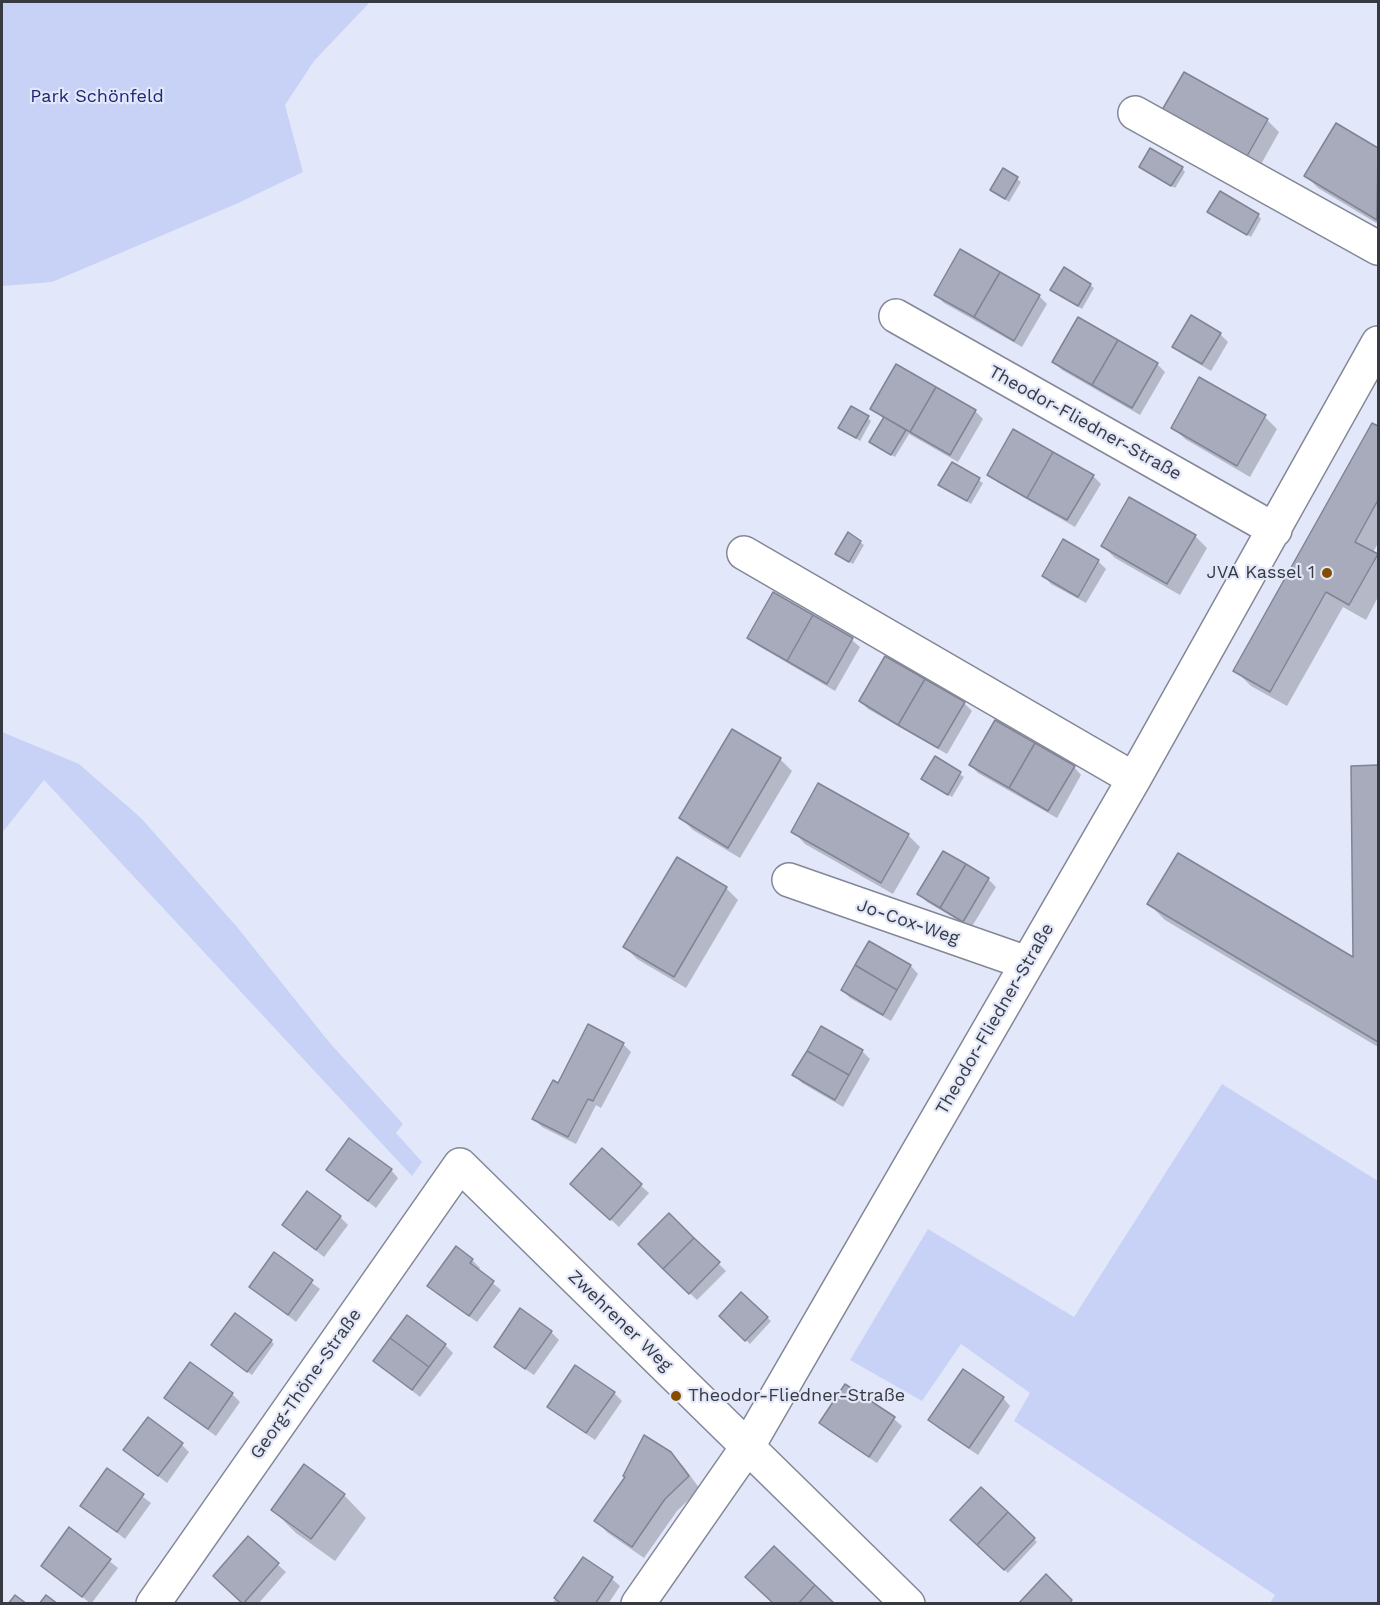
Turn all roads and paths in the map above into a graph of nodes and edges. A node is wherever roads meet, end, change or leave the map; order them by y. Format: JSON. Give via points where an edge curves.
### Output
{"nodes":[{"id":1,"x":1135,"y":113,"type":"dead end"},
{"id":2,"x":1378,"y":248,"type":"edge"},
{"id":3,"x":896,"y":316,"type":"dead end"},
{"id":4,"x":1378,"y":343,"type":"edge"},
{"id":5,"x":1275,"y":530,"type":"junction"},
{"id":6,"x":744,"y":553,"type":"dead end"},
{"id":7,"x":1134,"y":779,"type":"junction"},
{"id":8,"x":789,"y":880,"type":"dead end"},
{"id":9,"x":1027,"y":963,"type":"junction"},
{"id":10,"x":460,"y":1165,"type":"joint"},
{"id":11,"x":748,"y":1446,"type":"junction"},
{"id":12,"x":168,"y":1598,"type":"edge"},
{"id":13,"x":638,"y":1604,"type":"edge"},
{"id":14,"x":908,"y":1604,"type":"edge"}],
"edges":[{"from":1,"to":2,"type":"street"},
{"from":3,"to":5,"type":"street","name":"Theodor-Fliedner-Straße"},
{"from":4,"to":5,"type":"street","name":"Theodor-Fliedner-Straße"},
{"from":5,"to":7,"type":"street","name":"Theodor-Fliedner-Straße"},
{"from":6,"to":7,"type":"street"},
{"from":7,"to":9,"type":"street","name":"Theodor-Fliedner-Straße"},
{"from":8,"to":9,"type":"street","name":"Jo-Cox-Weg"},
{"from":9,"to":11,"type":"street","name":"Theodor-Fliedner-Straße"},
{"from":10,"to":11,"type":"street","name":"Zwehrener Weg"},
{"from":10,"to":12,"type":"street","name":"Georg-Thöne-Straße"},
{"from":11,"to":13,"type":"street","name":"Theodor-Fliedner-Straße"},
{"from":11,"to":14,"type":"street","name":"Zwehrener Weg"}]}
